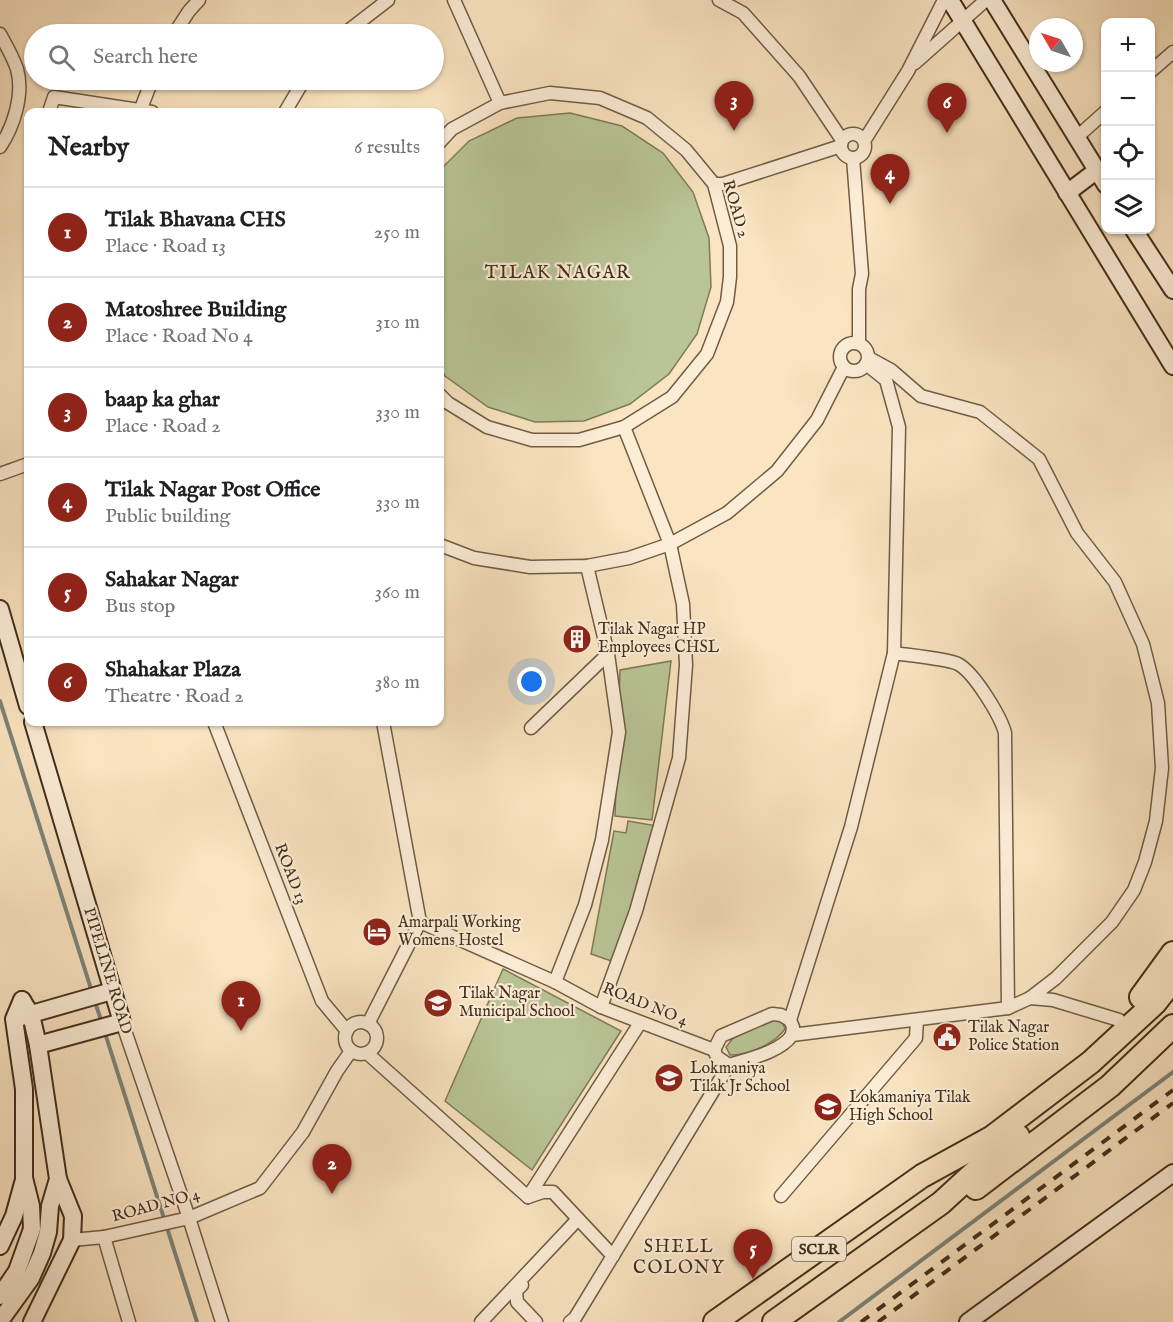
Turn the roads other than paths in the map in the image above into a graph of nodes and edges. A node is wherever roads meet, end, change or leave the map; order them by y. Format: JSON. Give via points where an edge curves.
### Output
{"nodes":[{"id":1,"x":199,"y":0,"type":"edge"},
{"id":2,"x":388,"y":0,"type":"edge"},
{"id":3,"x":454,"y":0,"type":"edge"},
{"id":4,"x":719,"y":0,"type":"edge"},
{"id":5,"x":944,"y":0,"type":"edge"},
{"id":6,"x":950,"y":0,"type":"edge"},
{"id":7,"x":986,"y":0,"type":"edge"},
{"id":8,"x":992,"y":0,"type":"edge"},
{"id":9,"x":962,"y":21,"type":"junction"},
{"id":10,"x":181,"y":24,"type":"edge"},
{"id":11,"x":357,"y":24,"type":"edge"},
{"id":12,"x":0,"y":34,"type":"edge"},
{"id":13,"x":1173,"y":52,"type":"edge"},
{"id":14,"x":1155,"y":68,"type":"edge"},
{"id":15,"x":908,"y":70,"type":"junction"},
{"id":16,"x":150,"y":90,"type":"edge"},
{"id":17,"x":298,"y":90,"type":"edge"},
{"id":18,"x":500,"y":103,"type":"junction"},
{"id":19,"x":50,"y":108,"type":"edge"},
{"id":20,"x":121,"y":108,"type":"edge"},
{"id":21,"x":147,"y":108,"type":"edge"},
{"id":22,"x":287,"y":108,"type":"edge"},
{"id":23,"x":1101,"y":116,"type":"edge"},
{"id":24,"x":444,"y":138,"type":"edge"},
{"id":25,"x":1076,"y":138,"type":"junction"},
{"id":26,"x":864,"y":141,"type":"junction"},
{"id":27,"x":841,"y":143,"type":"junction"},
{"id":28,"x":0,"y":147,"type":"edge"},
{"id":29,"x":853,"y":158,"type":"junction"},
{"id":30,"x":1096,"y":171,"type":"junction"},
{"id":31,"x":1102,"y":180,"type":"edge"},
{"id":32,"x":714,"y":184,"type":"junction"},
{"id":33,"x":1067,"y":193,"type":"junction"},
{"id":34,"x":1137,"y":234,"type":"edge"},
{"id":35,"x":1173,"y":291,"type":"edge"},
{"id":36,"x":859,"y":343,"type":"junction"},
{"id":37,"x":867,"y":361,"type":"junction"},
{"id":38,"x":1173,"y":366,"type":"edge"},
{"id":39,"x":844,"y":367,"type":"junction"},
{"id":40,"x":444,"y":399,"type":"edge"},
{"id":41,"x":624,"y":427,"type":"junction"},
{"id":42,"x":24,"y":465,"type":"edge"},
{"id":43,"x":0,"y":474,"type":"edge"},
{"id":44,"x":670,"y":544,"type":"junction"},
{"id":45,"x":444,"y":547,"type":"edge"},
{"id":46,"x":587,"y":566,"type":"junction"},
{"id":47,"x":0,"y":609,"type":"edge"},
{"id":48,"x":894,"y":653,"type":"junction"},
{"id":49,"x":608,"y":654,"type":"junction"},
{"id":50,"x":24,"y":692,"type":"edge"},
{"id":51,"x":34,"y":726,"type":"edge"},
{"id":52,"x":216,"y":726,"type":"edge"},
{"id":53,"x":384,"y":726,"type":"edge"},
{"id":54,"x":531,"y":728,"type":"dead end"},
{"id":55,"x":1173,"y":789,"type":"edge"},
{"id":56,"x":1159,"y":796,"type":"junction"},
{"id":57,"x":420,"y":922,"type":"junction"},
{"id":58,"x":1173,"y":952,"type":"edge"},
{"id":59,"x":1173,"y":980,"type":"edge"},
{"id":60,"x":555,"y":982,"type":"junction"},
{"id":61,"x":99,"y":995,"type":"junction"},
{"id":62,"x":1030,"y":998,"type":"junction"},
{"id":63,"x":1173,"y":1003,"type":"edge"},
{"id":64,"x":601,"y":1007,"type":"junction"},
{"id":65,"x":1008,"y":1008,"type":"junction"},
{"id":66,"x":31,"y":1015,"type":"junction"},
{"id":67,"x":14,"y":1020,"type":"junction"},
{"id":68,"x":790,"y":1020,"type":"junction"},
{"id":69,"x":917,"y":1020,"type":"junction"},
{"id":70,"x":1119,"y":1020,"type":"junction"},
{"id":71,"x":640,"y":1023,"type":"junction"},
{"id":72,"x":368,"y":1024,"type":"junction"},
{"id":73,"x":107,"y":1026,"type":"junction"},
{"id":74,"x":1173,"y":1026,"type":"edge"},
{"id":75,"x":347,"y":1031,"type":"junction"},
{"id":76,"x":792,"y":1035,"type":"junction"},
{"id":77,"x":38,"y":1044,"type":"junction"},
{"id":78,"x":714,"y":1050,"type":"junction"},
{"id":79,"x":351,"y":1051,"type":"junction"},
{"id":80,"x":367,"y":1053,"type":"junction"},
{"id":81,"x":729,"y":1065,"type":"junction"},
{"id":82,"x":1096,"y":1067,"type":"junction"},
{"id":83,"x":1173,"y":1173,"type":"edge"},
{"id":84,"x":922,"y":1176,"type":"junction"},
{"id":85,"x":24,"y":1178,"type":"junction"},
{"id":86,"x":58,"y":1179,"type":"junction"},
{"id":87,"x":781,"y":1196,"type":"dead end"},
{"id":88,"x":528,"y":1197,"type":"junction"},
{"id":89,"x":941,"y":1203,"type":"junction"},
{"id":90,"x":186,"y":1219,"type":"junction"},
{"id":91,"x":579,"y":1220,"type":"junction"},
{"id":92,"x":104,"y":1237,"type":"junction"},
{"id":93,"x":72,"y":1240,"type":"junction"},
{"id":94,"x":0,"y":1246,"type":"edge"},
{"id":95,"x":613,"y":1256,"type":"junction"},
{"id":96,"x":0,"y":1296,"type":"edge"},
{"id":97,"x":976,"y":1319,"type":"edge"},
{"id":98,"x":0,"y":1320,"type":"edge"},
{"id":99,"x":32,"y":1322,"type":"edge"},
{"id":100,"x":129,"y":1322,"type":"edge"},
{"id":101,"x":222,"y":1322,"type":"edge"},
{"id":102,"x":481,"y":1322,"type":"edge"},
{"id":103,"x":536,"y":1322,"type":"edge"},
{"id":104,"x":570,"y":1322,"type":"edge"},
{"id":105,"x":715,"y":1322,"type":"edge"},
{"id":106,"x":774,"y":1322,"type":"edge"}],
"edges":[{"from":1,"to":10,"type":"street"},
{"from":2,"to":11,"type":"street"},
{"from":3,"to":18,"type":"street"},
{"from":4,"to":27,"type":"street","via":[[743,13],[799,76]]},
{"from":5,"to":15,"type":"street"},
{"from":6,"to":9,"type":"street"},
{"from":7,"to":9,"type":"street"},
{"from":8,"to":25,"type":"street"},
{"from":9,"to":15,"type":"street"},
{"from":9,"to":33,"type":"street"},
{"from":12,"to":28,"type":"street","via":[[17,69],[20,97]]},
{"from":13,"to":14,"type":"street"},
{"from":15,"to":26,"type":"street"},
{"from":16,"to":21,"type":"street"},
{"from":17,"to":22,"type":"street"},
{"from":18,"to":24,"type":"street","name":"ROAD 2","via":[[452,129]]},
{"from":18,"to":32,"type":"street","name":"ROAD 2","via":[[550,93],[600,98],[647,118],[686,150]]},
{"from":19,"to":20,"type":"street","via":[[54,97]]},
{"from":23,"to":25,"type":"street"},
{"from":25,"to":30,"type":"street"},
{"from":26,"to":27,"type":"street","via":[[852,133]]},
{"from":26,"to":29,"type":"street","via":[[863,153]]},
{"from":27,"to":29,"type":"street","via":[[846,156]]},
{"from":27,"to":32,"type":"street"},
{"from":29,"to":36,"type":"street","via":[[862,274]]},
{"from":30,"to":31,"type":"street"},
{"from":30,"to":33,"type":"street"},
{"from":32,"to":41,"type":"street","name":"ROAD 2","via":[[730,246],[727,302],[707,354],[672,397]]},
{"from":33,"to":38,"type":"street"},
{"from":34,"to":35,"type":"street"},
{"from":36,"to":37,"type":"street","via":[[866,349]]},
{"from":36,"to":39,"type":"street","via":[[842,349]]},
{"from":37,"to":39,"type":"street","via":[[857,371]]},
{"from":37,"to":48,"type":"street","via":[[886,380],[899,427]]},
{"from":37,"to":56,"type":"street","via":[[891,370],[921,396],[980,412],[1038,459],[1077,533],[1115,582],[1143,644],[1158,703],[1162,768]]},
{"from":39,"to":44,"type":"street","via":[[817,420],[777,471],[728,513]]},
{"from":40,"to":41,"type":"street","name":"ROAD 2","via":[[488,427],[532,440],[579,440]]},
{"from":41,"to":44,"type":"street"},
{"from":42,"to":43,"type":"street"},
{"from":44,"to":46,"type":"street","via":[[629,558]]},
{"from":44,"to":64,"type":"street","via":[[683,604],[686,665],[679,758],[636,910]]},
{"from":45,"to":46,"type":"street","via":[[474,558],[530,567]]},
{"from":46,"to":49,"type":"street"},
{"from":47,"to":50,"type":"street"},
{"from":48,"to":65,"type":"street","via":[[958,664],[984,692],[1003,723]]},
{"from":48,"to":68,"type":"street","via":[[851,827]]},
{"from":49,"to":54,"type":"street"},
{"from":49,"to":60,"type":"street","via":[[619,732],[602,840],[585,905]]},
{"from":51,"to":61,"type":"street","name":"PIPELINE ROAD"},
{"from":52,"to":75,"type":"street","name":"ROAD 13","via":[[322,1001]]},
{"from":53,"to":57,"type":"street"},
{"from":55,"to":56,"type":"street"},
{"from":56,"to":62,"type":"street","via":[[1156,821],[1134,890],[1112,922],[1056,978]]},
{"from":57,"to":60,"type":"street","name":"ROAD NO 4"},
{"from":57,"to":72,"type":"street"},
{"from":58,"to":70,"type":"highway","via":[[1145,993]]},
{"from":59,"to":82,"type":"highway","number":"SCLR"},
{"from":60,"to":64,"type":"street","name":"ROAD NO 4"},
{"from":61,"to":66,"type":"street"},
{"from":61,"to":73,"type":"street","name":"PIPELINE ROAD"},
{"from":62,"to":65,"type":"street"},
{"from":62,"to":70,"type":"street","via":[[1053,1000]]},
{"from":63,"to":82,"type":"highway","number":"SCLR","via":[[1132,1045]]},
{"from":64,"to":71,"type":"street","name":"ROAD NO 4"},
{"from":65,"to":69,"type":"street"},
{"from":66,"to":67,"type":"street"},
{"from":66,"to":67,"type":"street","via":[[22,999]]},
{"from":66,"to":77,"type":"street"},
{"from":67,"to":85,"type":"street","via":[[24,1089]]},
{"from":68,"to":76,"type":"street","via":[[794,1027]]},
{"from":68,"to":78,"type":"street","via":[[772,1014],[721,1036]]},
{"from":69,"to":76,"type":"street"},
{"from":69,"to":87,"type":"street","via":[[916,1038]]},
{"from":70,"to":84,"type":"highway","via":[[1037,1087],[955,1145]]},
{"from":71,"to":78,"type":"street","name":"ROAD NO 4"},
{"from":71,"to":88,"type":"street"},
{"from":72,"to":75,"type":"street","via":[[354,1024]]},
{"from":72,"to":80,"type":"street","via":[[377,1040]]},
{"from":73,"to":77,"type":"street"},
{"from":73,"to":90,"type":"street","name":"PIPELINE ROAD"},
{"from":74,"to":89,"type":"highway","via":[[1110,1086],[1064,1122],[980,1186]]},
{"from":75,"to":79,"type":"street"},
{"from":76,"to":81,"type":"street","via":[[788,1042]]},
{"from":77,"to":86,"type":"street"},
{"from":78,"to":81,"type":"street","name":"ROAD NO 4"},
{"from":79,"to":80,"type":"street"},
{"from":79,"to":90,"type":"street","name":"ROAD NO 4","via":[[303,1132],[260,1188]]},
{"from":80,"to":88,"type":"street"},
{"from":81,"to":95,"type":"street"},
{"from":82,"to":84,"type":"highway","number":"SCLR","via":[[991,1138]]},
{"from":82,"to":89,"type":"highway","number":"SCLR"},
{"from":83,"to":97,"type":"street"},
{"from":84,"to":105,"type":"highway","number":"SCLR"},
{"from":85,"to":94,"type":"street","via":[[14,1216]]},
{"from":85,"to":96,"type":"street","via":[[32,1229],[17,1271]]},
{"from":86,"to":93,"type":"street","via":[[73,1216]]},
{"from":86,"to":98,"type":"street","via":[[42,1253],[31,1278]]},
{"from":88,"to":91,"type":"street","via":[[553,1192]]},
{"from":89,"to":106,"type":"highway","number":"SCLR"},
{"from":90,"to":92,"type":"street","name":"ROAD NO 4"},
{"from":90,"to":101,"type":"street","name":"PIPELINE ROAD"},
{"from":91,"to":95,"type":"street"},
{"from":91,"to":102,"type":"street"},
{"from":91,"to":103,"type":"street","via":[[516,1291],[517,1302]]},
{"from":92,"to":93,"type":"street","name":"ROAD NO 4"},
{"from":92,"to":100,"type":"street"},
{"from":93,"to":99,"type":"street"},
{"from":95,"to":104,"type":"street"}]}
